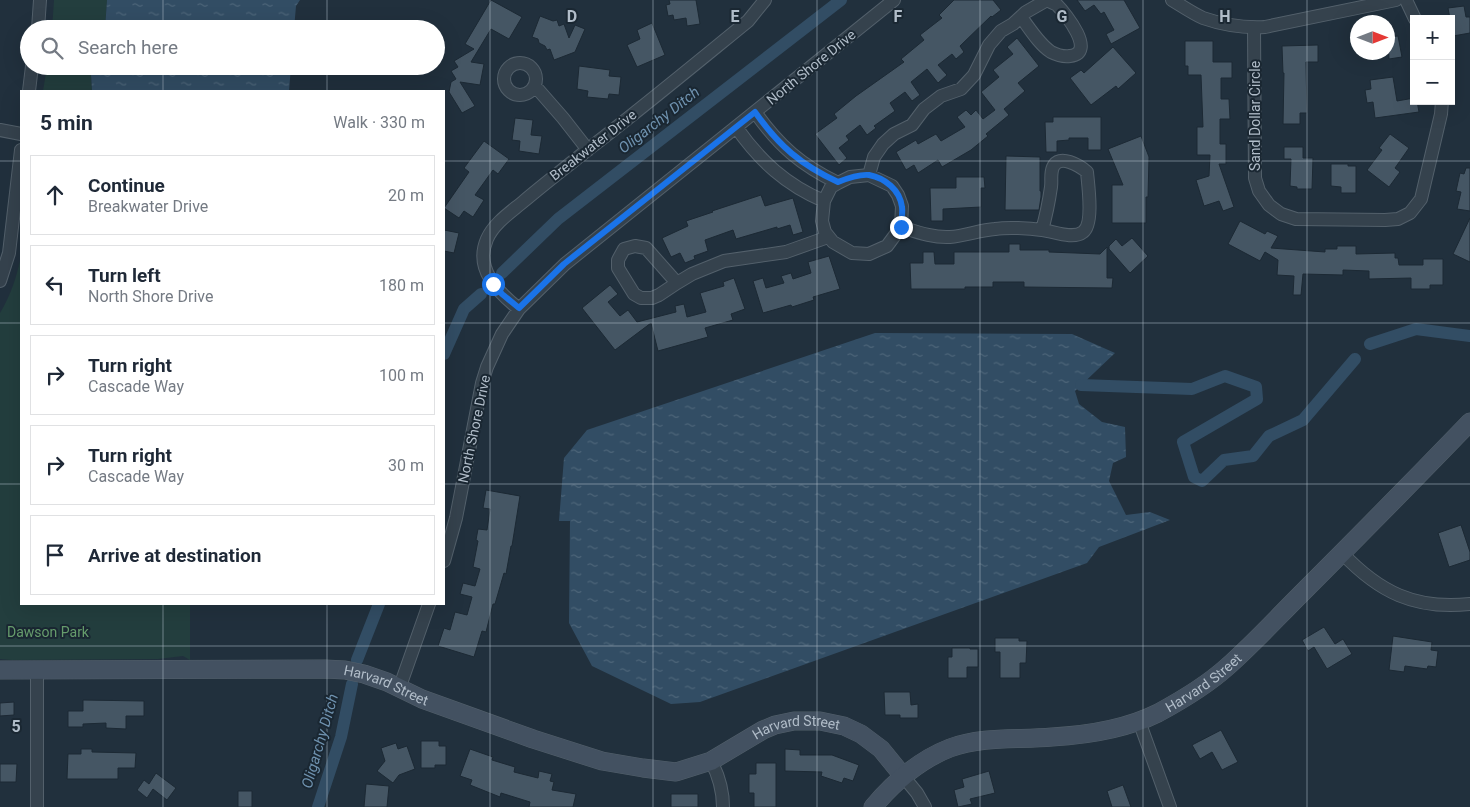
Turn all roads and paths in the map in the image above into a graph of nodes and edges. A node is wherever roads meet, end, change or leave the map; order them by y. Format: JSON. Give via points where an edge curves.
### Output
{"nodes":[{"id":1,"x":40,"y":0,"type":"edge"},
{"id":2,"x":765,"y":0,"type":"edge"},
{"id":3,"x":894,"y":0,"type":"edge"},
{"id":4,"x":1172,"y":0,"type":"edge"},
{"id":5,"x":1396,"y":0,"type":"edge"},
{"id":6,"x":1406,"y":0,"type":"edge"},
{"id":7,"x":1413,"y":15,"type":"edge"},
{"id":8,"x":1021,"y":17,"type":"junction"},
{"id":9,"x":39,"y":20,"type":"edge"},
{"id":10,"x":1254,"y":28,"type":"junction"},
{"id":11,"x":31,"y":75,"type":"edge"},
{"id":12,"x":535,"y":86,"type":"dead end"},
{"id":13,"x":29,"y":90,"type":"edge"},
{"id":14,"x":1442,"y":105,"type":"edge"},
{"id":15,"x":755,"y":112,"type":"junction"},
{"id":16,"x":736,"y":127,"type":"junction"},
{"id":17,"x":0,"y":130,"type":"edge"},
{"id":18,"x":20,"y":134,"type":"edge"},
{"id":19,"x":588,"y":150,"type":"junction"},
{"id":20,"x":20,"y":159,"type":"edge"},
{"id":21,"x":869,"y":175,"type":"junction"},
{"id":22,"x":838,"y":182,"type":"junction"},
{"id":23,"x":824,"y":200,"type":"junction"},
{"id":24,"x":901,"y":227,"type":"junction"},
{"id":25,"x":1042,"y":230,"type":"junction"},
{"id":26,"x":828,"y":237,"type":"junction"},
{"id":27,"x":0,"y":281,"type":"edge"},
{"id":28,"x":676,"y":283,"type":"junction"},
{"id":29,"x":519,"y":308,"type":"junction"},
{"id":30,"x":1470,"y":422,"type":"edge"},
{"id":31,"x":1342,"y":554,"type":"junction"},
{"id":32,"x":445,"y":557,"type":"edge"},
{"id":33,"x":1470,"y":604,"type":"edge"},
{"id":34,"x":429,"y":605,"type":"edge"},
{"id":35,"x":0,"y":670,"type":"edge"},
{"id":36,"x":37,"y":671,"type":"junction"},
{"id":37,"x":399,"y":689,"type":"junction"},
{"id":38,"x":1139,"y":721,"type":"junction"},
{"id":39,"x":711,"y":761,"type":"junction"},
{"id":40,"x":903,"y":776,"type":"junction"},
{"id":41,"x":37,"y":807,"type":"edge"},
{"id":42,"x":723,"y":807,"type":"edge"},
{"id":43,"x":873,"y":807,"type":"edge"},
{"id":44,"x":925,"y":807,"type":"edge"},
{"id":45,"x":1170,"y":807,"type":"edge"}],
"edges":[{"from":1,"to":9,"type":"street"},
{"from":2,"to":19,"type":"street","name":"Breakwater Drive","via":[[748,21]]},
{"from":3,"to":15,"type":"street","name":"North Shore Drive"},
{"from":4,"to":10,"type":"street","via":[[1202,17],[1226,25]]},
{"from":5,"to":10,"type":"street"},
{"from":6,"to":7,"type":"street"},
{"from":8,"to":8,"type":"street","via":[[1051,52],[1068,57],[1080,52],[1079,36],[1056,4],[1047,0]]},
{"from":8,"to":21,"type":"street","via":[[1001,31],[989,45],[974,75],[961,89],[941,96],[924,109],[912,125],[882,144]]},
{"from":10,"to":14,"type":"street","name":"Sand Dollar Circle","via":[[1255,178],[1269,205],[1281,214],[1296,219],[1385,220],[1398,219],[1410,213],[1421,199]]},
{"from":11,"to":13,"type":"street"},
{"from":12,"to":19,"type":"street"},
{"from":15,"to":16,"type":"street","name":"North Shore Drive"},
{"from":15,"to":22,"type":"street","via":[[792,155],[812,170]]},
{"from":16,"to":23,"type":"street","via":[[774,171],[794,186]]},
{"from":16,"to":29,"type":"street","name":"North Shore Drive","via":[[564,264]]},
{"from":17,"to":18,"type":"street"},
{"from":19,"to":29,"type":"street","name":"Breakwater Drive","via":[[508,215],[486,240],[486,270],[497,289]]},
{"from":20,"to":27,"type":"street","via":[[9,253]]},
{"from":21,"to":22,"type":"street"},
{"from":21,"to":24,"type":"street","via":[[892,186],[902,206]]},
{"from":22,"to":23,"type":"street"},
{"from":23,"to":26,"type":"street","via":[[822,221]]},
{"from":24,"to":25,"type":"street","via":[[949,238],[996,229]]},
{"from":24,"to":26,"type":"street","via":[[887,246],[869,254],[852,253]]},
{"from":25,"to":25,"type":"street","via":[[1075,235],[1087,227],[1090,198],[1087,172],[1072,162],[1063,161],[1053,166]]},
{"from":26,"to":28,"type":"street","via":[[786,252],[724,261]]},
{"from":28,"to":28,"type":"street","via":[[658,295],[641,298],[634,294],[620,274],[618,260],[624,249],[646,248]]},
{"from":29,"to":32,"type":"street","name":"North Shore Drive","via":[[502,334],[482,383],[456,518]]},
{"from":30,"to":31,"type":"street","name":"Harvard Street"},
{"from":31,"to":33,"type":"street","via":[[1364,575],[1398,596],[1425,604]]},
{"from":31,"to":38,"type":"street","name":"Harvard Street","via":[[1226,667],[1194,692]]},
{"from":34,"to":37,"type":"street"},
{"from":35,"to":36,"type":"street","name":"Harvard Street"},
{"from":36,"to":37,"type":"street","name":"Harvard Street","via":[[345,670],[387,682]]},
{"from":36,"to":41,"type":"street"},
{"from":37,"to":39,"type":"street","name":"Harvard Street","via":[[602,761],[676,772]]},
{"from":38,"to":40,"type":"street","name":"Harvard Street","via":[[1096,732],[982,741],[956,747],[925,760]]},
{"from":38,"to":45,"type":"street"},
{"from":39,"to":40,"type":"street","name":"Harvard Street","via":[[775,725],[820,721],[861,734],[881,749]]},
{"from":39,"to":42,"type":"street","via":[[718,776]]},
{"from":40,"to":43,"type":"street"},
{"from":40,"to":44,"type":"street"}]}
